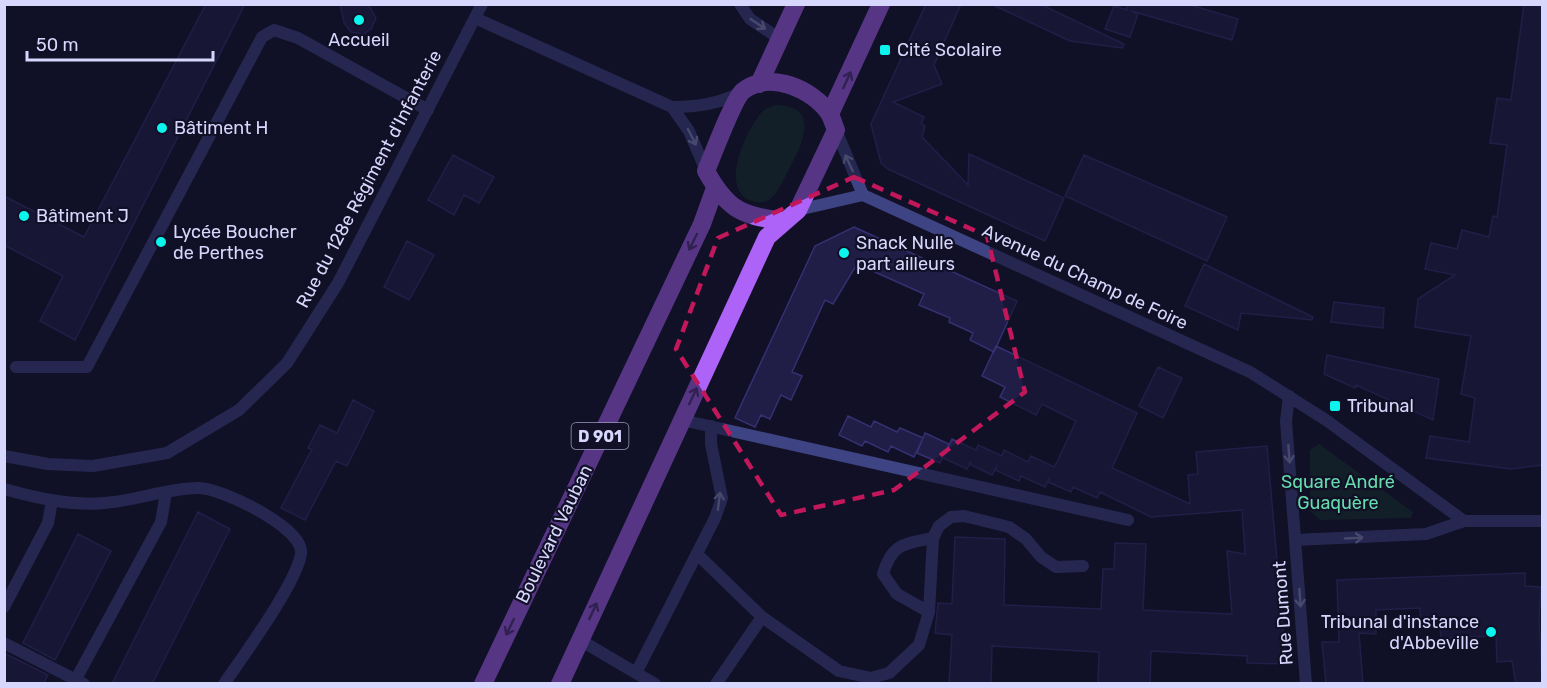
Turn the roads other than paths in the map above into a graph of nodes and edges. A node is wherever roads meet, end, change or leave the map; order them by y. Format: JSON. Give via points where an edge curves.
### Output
{"nodes":[{"id":1,"x":482,"y":4,"type":"edge"},
{"id":2,"x":740,"y":4,"type":"edge"},
{"id":3,"x":796,"y":4,"type":"edge"},
{"id":4,"x":881,"y":4,"type":"edge"},
{"id":5,"x":475,"y":18,"type":"junction"},
{"id":6,"x":780,"y":39,"type":"junction"},
{"id":7,"x":759,"y":84,"type":"junction"},
{"id":8,"x":741,"y":92,"type":"junction"},
{"id":9,"x":672,"y":107,"type":"junction"},
{"id":10,"x":428,"y":110,"type":"junction"},
{"id":11,"x":833,"y":122,"type":"junction"},
{"id":12,"x":706,"y":171,"type":"junction"},
{"id":13,"x":715,"y":188,"type":"junction"},
{"id":14,"x":863,"y":195,"type":"junction"},
{"id":15,"x":798,"y":210,"type":"junction"},
{"id":16,"x":783,"y":221,"type":"junction"},
{"id":17,"x":16,"y":368,"type":"dead end"},
{"id":18,"x":1289,"y":396,"type":"junction"},
{"id":19,"x":682,"y":420,"type":"junction"},
{"id":20,"x":711,"y":426,"type":"junction"},
{"id":21,"x":4,"y":456,"type":"edge"},
{"id":22,"x":4,"y":489,"type":"edge"},
{"id":23,"x":166,"y":492,"type":"junction"},
{"id":24,"x":52,"y":501,"type":"junction"},
{"id":25,"x":1128,"y":520,"type":"dead end"},
{"id":26,"x":1464,"y":521,"type":"junction"},
{"id":27,"x":1542,"y":521,"type":"edge"},
{"id":28,"x":933,"y":538,"type":"junction"},
{"id":29,"x":1295,"y":540,"type":"junction"},
{"id":30,"x":697,"y":554,"type":"junction"},
{"id":31,"x":1083,"y":566,"type":"dead end"},
{"id":32,"x":4,"y":607,"type":"edge"},
{"id":33,"x":929,"y":612,"type":"junction"},
{"id":34,"x":762,"y":617,"type":"junction"},
{"id":35,"x":580,"y":640,"type":"junction"},
{"id":36,"x":4,"y":643,"type":"edge"},
{"id":37,"x":636,"y":673,"type":"junction"},
{"id":38,"x":80,"y":682,"type":"edge"},
{"id":39,"x":224,"y":684,"type":"edge"},
{"id":40,"x":483,"y":684,"type":"edge"},
{"id":41,"x":560,"y":684,"type":"edge"},
{"id":42,"x":655,"y":684,"type":"edge"},
{"id":43,"x":716,"y":684,"type":"edge"},
{"id":44,"x":1306,"y":684,"type":"edge"}],
"edges":[{"from":1,"to":5,"type":"street","name":"Rue du 128e Régiment d'Infanterie"},
{"from":2,"to":6,"type":"street","one_way":true,"via":[[750,19]]},
{"from":3,"to":6,"type":"main road"},
{"from":11,"to":4,"type":"main road","one_way":true},
{"from":5,"to":9,"type":"street"},
{"from":5,"to":10,"type":"street","name":"Rue du 128e Régiment d'Infanterie"},
{"from":6,"to":7,"type":"main road"},
{"from":7,"to":8,"type":"main road"},
{"from":7,"to":11,"type":"main road","via":[[787,84],[801,89],[814,98]]},
{"from":8,"to":9,"type":"street","via":[[722,102]]},
{"from":8,"to":12,"type":"main road"},
{"from":9,"to":12,"type":"street","one_way":true,"via":[[689,131]]},
{"from":10,"to":17,"type":"street","via":[[298,38],[274,30],[262,37],[87,367]]},
{"from":10,"to":21,"type":"street","name":"Rue du 128e Régiment d'Infanterie","via":[[338,283],[287,363],[239,410],[167,453],[93,466],[48,464]]},
{"from":14,"to":11,"type":"street","one_way":true},
{"from":11,"to":15,"type":"main road"},
{"from":12,"to":13,"type":"main road"},
{"from":13,"to":16,"type":"main road","via":[[736,210]]},
{"from":13,"to":40,"type":"main road","name":"Boulevard Vauban","number":"D 901","one_way":true,"via":[[702,224]]},
{"from":14,"to":15,"type":"street"},
{"from":14,"to":18,"type":"street","name":"Avenue du Champ de Foire","via":[[1250,372]]},
{"from":15,"to":16,"type":"main road"},
{"from":19,"to":16,"type":"main road","one_way":true,"via":[[767,237]]},
{"from":18,"to":26,"type":"street","name":"Avenue du Champ de Foire"},
{"from":18,"to":29,"type":"street","name":"Rue Dumont","one_way":true,"via":[[1286,421]]},
{"from":19,"to":20,"type":"street"},
{"from":35,"to":19,"type":"main road","one_way":true},
{"from":20,"to":25,"type":"street"},
{"from":30,"to":20,"type":"street","one_way":true,"via":[[722,498]]},
{"from":22,"to":24,"type":"street"},
{"from":23,"to":24,"type":"street","via":[[103,504]]},
{"from":23,"to":38,"type":"street","via":[[161,522]]},
{"from":23,"to":39,"type":"street","via":[[199,488],[225,493],[284,526],[298,541],[301,553],[292,576]]},
{"from":24,"to":32,"type":"street","via":[[48,523]]},
{"from":26,"to":27,"type":"street"},
{"from":29,"to":26,"type":"street","one_way":true,"via":[[1426,534]]},
{"from":28,"to":31,"type":"street","via":[[939,526],[951,517],[964,516],[1010,527],[1056,567]]},
{"from":28,"to":33,"type":"street"},
{"from":28,"to":33,"type":"street","via":[[900,545],[887,558],[883,574],[897,594]]},
{"from":29,"to":44,"type":"street","name":"Rue Dumont","one_way":true},
{"from":30,"to":34,"type":"street"},
{"from":30,"to":37,"type":"street"},
{"from":33,"to":34,"type":"street","via":[[918,645],[889,673],[872,678],[839,671]]},
{"from":34,"to":43,"type":"street"},
{"from":35,"to":37,"type":"street"},
{"from":35,"to":41,"type":"main road"},
{"from":36,"to":38,"type":"street"},
{"from":37,"to":42,"type":"street"}]}
